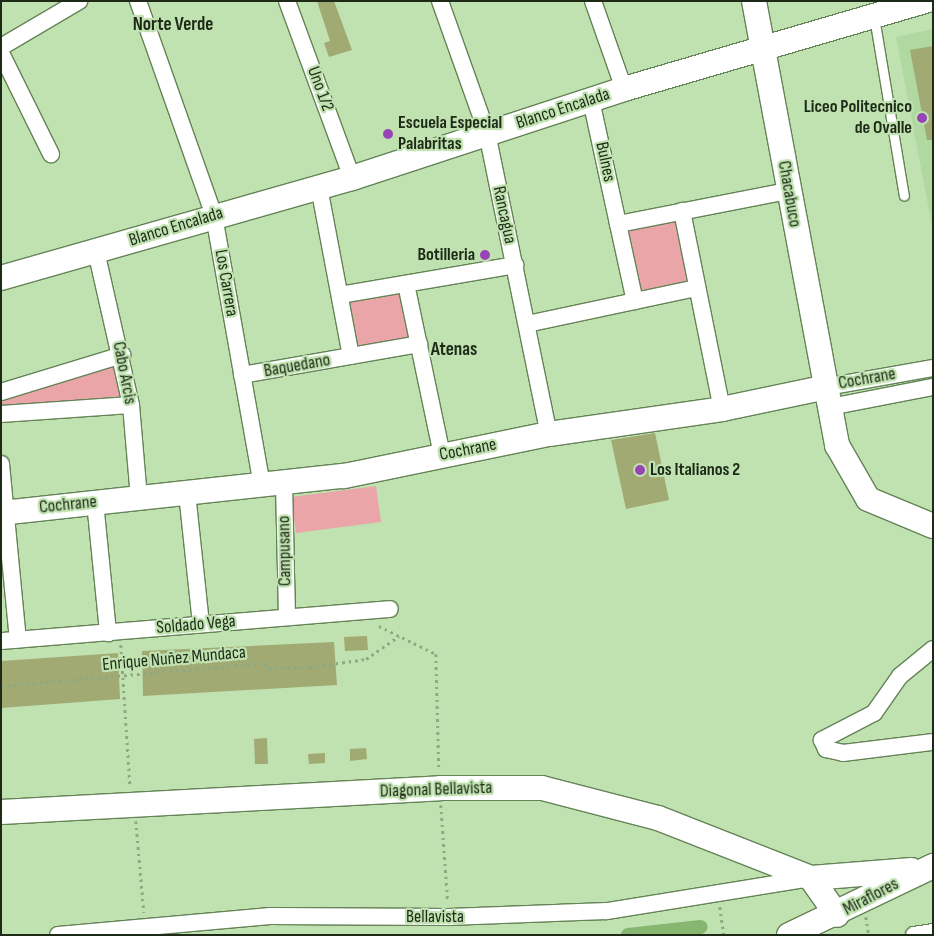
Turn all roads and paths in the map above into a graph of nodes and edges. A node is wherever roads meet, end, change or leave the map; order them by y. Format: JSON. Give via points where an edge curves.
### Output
{"nodes":[{"id":1,"x":79,"y":1,"type":"edge"},
{"id":2,"x":138,"y":1,"type":"edge"},
{"id":3,"x":287,"y":1,"type":"edge"},
{"id":4,"x":440,"y":1,"type":"edge"},
{"id":5,"x":593,"y":1,"type":"edge"},
{"id":6,"x":754,"y":1,"type":"edge"},
{"id":7,"x":924,"y":1,"type":"edge"},
{"id":8,"x":874,"y":17,"type":"junction"},
{"id":9,"x":1,"y":47,"type":"edge"},
{"id":10,"x":764,"y":51,"type":"junction"},
{"id":11,"x":1,"y":53,"type":"edge"},
{"id":12,"x":624,"y":89,"type":"junction"},
{"id":13,"x":591,"y":100,"type":"junction"},
{"id":14,"x":487,"y":133,"type":"junction"},
{"id":15,"x":51,"y":154,"type":"dead end"},
{"id":16,"x":352,"y":178,"type":"junction"},
{"id":17,"x":319,"y":187,"type":"junction"},
{"id":18,"x":788,"y":191,"type":"junction"},
{"id":19,"x":904,"y":196,"type":"dead end"},
{"id":20,"x":682,"y":211,"type":"junction"},
{"id":21,"x":214,"y":216,"type":"junction"},
{"id":22,"x":618,"y":224,"type":"junction"},
{"id":23,"x":96,"y":251,"type":"junction"},
{"id":24,"x":515,"y":265,"type":"junction"},
{"id":25,"x":1,"y":278,"type":"edge"},
{"id":26,"x":406,"y":284,"type":"junction"},
{"id":27,"x":696,"y":288,"type":"junction"},
{"id":28,"x":340,"y":295,"type":"junction"},
{"id":29,"x":635,"y":302,"type":"junction"},
{"id":30,"x":527,"y":324,"type":"junction"},
{"id":31,"x":419,"y":344,"type":"junction"},
{"id":32,"x":122,"y":355,"type":"junction"},
{"id":33,"x":351,"y":356,"type":"junction"},
{"id":34,"x":933,"y":368,"type":"edge"},
{"id":35,"x":242,"y":375,"type":"junction"},
{"id":36,"x":933,"y":387,"type":"edge"},
{"id":37,"x":1,"y":392,"type":"edge"},
{"id":38,"x":828,"y":397,"type":"junction"},
{"id":39,"x":131,"y":405,"type":"junction"},
{"id":40,"x":722,"y":408,"type":"junction"},
{"id":41,"x":1,"y":414,"type":"edge"},
{"id":42,"x":548,"y":434,"type":"junction"},
{"id":43,"x":442,"y":455,"type":"junction"},
{"id":44,"x":1,"y":464,"type":"edge"},
{"id":45,"x":273,"y":485,"type":"junction"},
{"id":46,"x":187,"y":493,"type":"junction"},
{"id":47,"x":138,"y":498,"type":"junction"},
{"id":48,"x":95,"y":502,"type":"junction"},
{"id":49,"x":4,"y":512,"type":"edge"},
{"id":50,"x":933,"y":526,"type":"edge"},
{"id":51,"x":390,"y":609,"type":"dead end"},
{"id":52,"x":353,"y":612,"type":"junction"},
{"id":53,"x":287,"y":618,"type":"junction"},
{"id":54,"x":201,"y":624,"type":"junction"},
{"id":55,"x":114,"y":632,"type":"junction"},
{"id":56,"x":399,"y":636,"type":"junction"},
{"id":57,"x":18,"y":639,"type":"junction"},
{"id":58,"x":1,"y":640,"type":"edge"},
{"id":59,"x":933,"y":649,"type":"edge"},
{"id":60,"x":122,"y":676,"type":"junction"},
{"id":61,"x":1,"y":686,"type":"edge"},
{"id":62,"x":933,"y":742,"type":"edge"},
{"id":63,"x":440,"y":788,"type":"junction"},
{"id":64,"x":134,"y":804,"type":"junction"},
{"id":65,"x":1,"y":812,"type":"edge"},
{"id":66,"x":928,"y":867,"type":"edge"},
{"id":67,"x":810,"y":878,"type":"junction"},
{"id":68,"x":718,"y":893,"type":"junction"},
{"id":69,"x":837,"y":916,"type":"junction"},
{"id":70,"x":449,"y":917,"type":"junction"},
{"id":71,"x":145,"y":927,"type":"junction"},
{"id":72,"x":933,"y":932,"type":"edge"},
{"id":73,"x":58,"y":935,"type":"edge"},
{"id":74,"x":724,"y":935,"type":"edge"},
{"id":75,"x":789,"y":935,"type":"edge"},
{"id":76,"x":914,"y":935,"type":"edge"}],
"edges":[{"from":1,"to":9,"type":"street"},
{"from":2,"to":21,"type":"street","name":"Los Carrera"},
{"from":3,"to":16,"type":"street","name":"Uno 1/2"},
{"from":4,"to":14,"type":"street","name":"Rancagua"},
{"from":5,"to":12,"type":"street"},
{"from":6,"to":10,"type":"street","name":"Chacabuco"},
{"from":7,"to":8,"type":"street","name":"Blanco Encalada"},
{"from":8,"to":10,"type":"street","name":"Blanco Encalada"},
{"from":8,"to":19,"type":"lane"},
{"from":10,"to":12,"type":"street","name":"Blanco Encalada"},
{"from":10,"to":18,"type":"street","name":"Chacabuco"},
{"from":11,"to":15,"type":"street"},
{"from":12,"to":13,"type":"street","name":"Blanco Encalada"},
{"from":13,"to":14,"type":"street","name":"Blanco Encalada"},
{"from":13,"to":22,"type":"street","name":"Bulnes"},
{"from":14,"to":16,"type":"street","name":"Blanco Encalada"},
{"from":14,"to":24,"type":"street","name":"Rancagua"},
{"from":16,"to":17,"type":"street","name":"Blanco Encalada"},
{"from":17,"to":21,"type":"street","name":"Blanco Encalada"},
{"from":17,"to":28,"type":"street","name":"Baquedano"},
{"from":18,"to":20,"type":"street"},
{"from":18,"to":38,"type":"street","name":"Chacabuco"},
{"from":20,"to":22,"type":"street"},
{"from":20,"to":27,"type":"street"},
{"from":21,"to":23,"type":"street","name":"Blanco Encalada"},
{"from":21,"to":35,"type":"street","name":"Los Carrera"},
{"from":22,"to":29,"type":"street","name":"Bulnes"},
{"from":23,"to":25,"type":"street","name":"Blanco Encalada"},
{"from":23,"to":32,"type":"street","name":"Cabo Arcis"},
{"from":24,"to":26,"type":"street"},
{"from":24,"to":30,"type":"street","name":"Rancagua"},
{"from":26,"to":28,"type":"street"},
{"from":26,"to":31,"type":"street"},
{"from":27,"to":29,"type":"street"},
{"from":27,"to":40,"type":"street"},
{"from":28,"to":33,"type":"street","name":"Baquedano"},
{"from":29,"to":30,"type":"street"},
{"from":30,"to":42,"type":"street","name":"Rancagua"},
{"from":31,"to":33,"type":"street","name":"Baquedano"},
{"from":31,"to":43,"type":"street"},
{"from":32,"to":37,"type":"street"},
{"from":32,"to":39,"type":"street","name":"Cabo Arcis"},
{"from":33,"to":35,"type":"street","name":"Baquedano"},
{"from":34,"to":38,"type":"street","name":"Cochrane"},
{"from":35,"to":45,"type":"street","name":"Los Carrera"},
{"from":36,"to":38,"type":"street","name":"Cochrane"},
{"from":38,"to":40,"type":"street","name":"Cochrane"},
{"from":38,"to":50,"type":"street","name":"Chacabuco","via":[[837,445],[868,499]]},
{"from":39,"to":41,"type":"street"},
{"from":39,"to":47,"type":"street","name":"Cabo Arcis"},
{"from":40,"to":42,"type":"street","name":"Cochrane"},
{"from":42,"to":43,"type":"street","name":"Cochrane"},
{"from":43,"to":45,"type":"street","name":"Cochrane"},
{"from":44,"to":49,"type":"street"},
{"from":45,"to":46,"type":"street","name":"Cochrane"},
{"from":45,"to":53,"type":"street","name":"Campusano"},
{"from":46,"to":47,"type":"street","name":"Cochrane"},
{"from":46,"to":54,"type":"street"},
{"from":47,"to":48,"type":"street","name":"Cochrane"},
{"from":48,"to":49,"type":"street","name":"Cochrane"},
{"from":48,"to":55,"type":"street"},
{"from":49,"to":57,"type":"street"},
{"from":51,"to":52,"type":"street","name":"Soldado Vega"},
{"from":52,"to":53,"type":"street","name":"Soldado Vega"},
{"from":52,"to":56,"type":"path"},
{"from":53,"to":54,"type":"street","name":"Soldado Vega"},
{"from":54,"to":55,"type":"street","name":"Soldado Vega"},
{"from":55,"to":57,"type":"street","name":"Soldado Vega"},
{"from":55,"to":60,"type":"path"},
{"from":56,"to":60,"type":"path","name":"Enrique Nuñez Mundaca","via":[[366,659],[310,667],[268,668],[264,663]]},
{"from":56,"to":63,"type":"path","via":[[436,654]]},
{"from":57,"to":58,"type":"street","name":"Soldado Vega"},
{"from":59,"to":62,"type":"street","via":[[900,676],[874,713],[822,740],[826,749],[844,753]]},
{"from":60,"to":61,"type":"path","name":"Enrique Nuñez Mundaca"},
{"from":60,"to":64,"type":"path","via":[[132,766],[132,773],[127,773]]},
{"from":63,"to":64,"type":"street","name":"Diagonal Bellavista"},
{"from":63,"to":67,"type":"street","name":"Diagonal Bellavista","via":[[542,788],[658,818]]},
{"from":63,"to":70,"type":"path"},
{"from":64,"to":65,"type":"street","name":"Diagonal Bellavista"},
{"from":64,"to":71,"type":"path"},
{"from":66,"to":67,"type":"street","name":"Miraflores"},
{"from":66,"to":69,"type":"street","name":"Miraflores"},
{"from":67,"to":68,"type":"street","name":"Bellavista"},
{"from":67,"to":69,"type":"street"},
{"from":68,"to":70,"type":"street","name":"Bellavista","via":[[607,911]]},
{"from":68,"to":74,"type":"path"},
{"from":69,"to":75,"type":"street","name":"Miraflores"},
{"from":70,"to":71,"type":"street","name":"Bellavista","via":[[270,916]]},
{"from":71,"to":73,"type":"street","name":"Bellavista"},
{"from":72,"to":76,"type":"street"}]}
